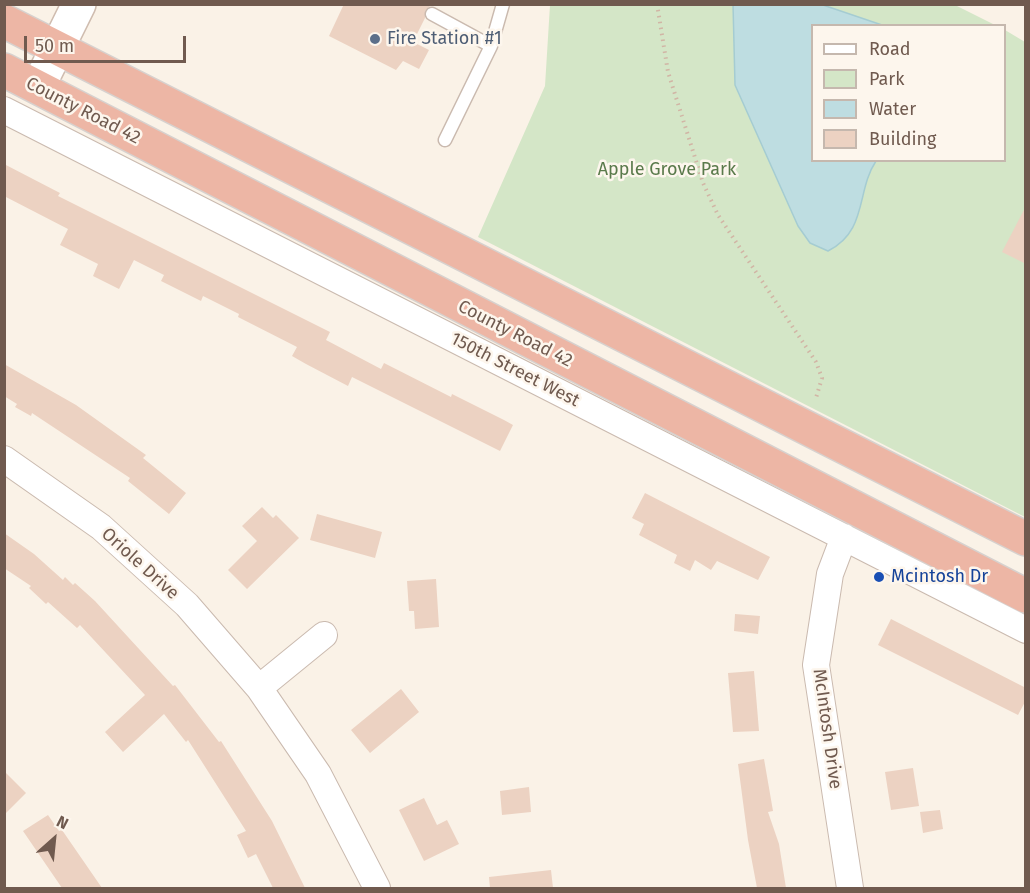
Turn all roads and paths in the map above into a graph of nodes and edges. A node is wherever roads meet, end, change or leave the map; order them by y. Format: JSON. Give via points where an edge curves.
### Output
{"nodes":[{"id":1,"x":79,"y":4,"type":"edge"},
{"id":2,"x":503,"y":4,"type":"edge"},
{"id":3,"x":657,"y":4,"type":"edge"},
{"id":4,"x":432,"y":14,"type":"dead end"},
{"id":5,"x":4,"y":21,"type":"edge"},
{"id":6,"x":491,"y":46,"type":"junction"},
{"id":7,"x":58,"y":48,"type":"junction"},
{"id":8,"x":4,"y":70,"type":"edge"},
{"id":9,"x":38,"y":87,"type":"junction"},
{"id":10,"x":4,"y":110,"type":"edge"},
{"id":11,"x":445,"y":141,"type":"dead end"},
{"id":12,"x":816,"y":398,"type":"dead end"},
{"id":13,"x":4,"y":459,"type":"edge"},
{"id":14,"x":844,"y":537,"type":"junction"},
{"id":15,"x":1026,"y":539,"type":"edge"},
{"id":16,"x":1026,"y":597,"type":"edge"},
{"id":17,"x":1026,"y":630,"type":"edge"},
{"id":18,"x":324,"y":635,"type":"dead end"},
{"id":19,"x":259,"y":688,"type":"junction"},
{"id":20,"x":377,"y":888,"type":"edge"},
{"id":21,"x":850,"y":888,"type":"edge"}],
"edges":[{"from":1,"to":7,"type":"street"},
{"from":2,"to":6,"type":"lane"},
{"from":3,"to":12,"type":"path","via":[[668,72],[703,183],[718,215],[816,362],[822,378]]},
{"from":4,"to":6,"type":"lane"},
{"from":5,"to":7,"type":"highway"},
{"from":6,"to":11,"type":"lane"},
{"from":7,"to":9,"type":"street"},
{"from":7,"to":15,"type":"highway"},
{"from":8,"to":9,"type":"highway","name":"County Road 42"},
{"from":9,"to":16,"type":"highway","name":"County Road 42"},
{"from":10,"to":14,"type":"street","name":"150th Street West"},
{"from":13,"to":19,"type":"street","name":"Oriole Drive","via":[[101,528],[187,605]]},
{"from":14,"to":17,"type":"street","name":"150th Street West"},
{"from":14,"to":21,"type":"street","name":"McIntosh Drive","via":[[830,574],[816,665]]},
{"from":18,"to":19,"type":"street"},
{"from":19,"to":20,"type":"street","name":"Oriole Drive","via":[[318,774]]}]}
